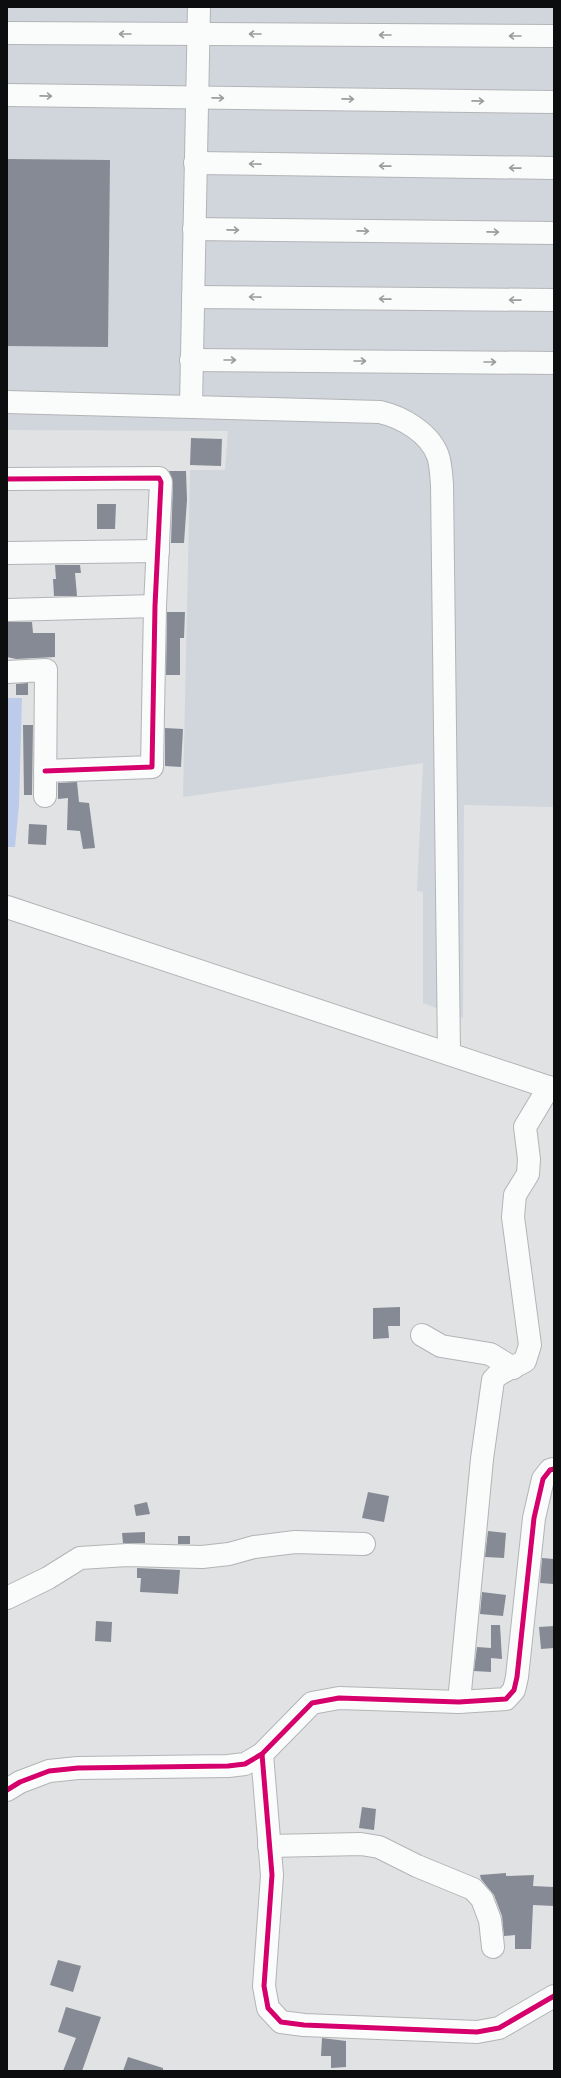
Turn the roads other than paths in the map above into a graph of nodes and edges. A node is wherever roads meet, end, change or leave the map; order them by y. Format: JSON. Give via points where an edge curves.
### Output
{"nodes":[{"id":1,"x":199,"y":7,"type":"edge"},
{"id":2,"x":7,"y":33,"type":"edge"},
{"id":3,"x":198,"y":34,"type":"junction"},
{"id":4,"x":554,"y":36,"type":"edge"},
{"id":5,"x":7,"y":95,"type":"edge"},
{"id":6,"x":197,"y":97,"type":"junction"},
{"id":7,"x":554,"y":102,"type":"edge"},
{"id":8,"x":195,"y":163,"type":"junction"},
{"id":9,"x":554,"y":168,"type":"edge"},
{"id":10,"x":194,"y":229,"type":"junction"},
{"id":11,"x":554,"y":233,"type":"edge"},
{"id":12,"x":193,"y":297,"type":"junction"},
{"id":13,"x":554,"y":300,"type":"edge"},
{"id":14,"x":191,"y":360,"type":"junction"},
{"id":15,"x":554,"y":363,"type":"edge"},
{"id":16,"x":7,"y":402,"type":"edge"},
{"id":17,"x":191,"y":406,"type":"junction"},
{"id":18,"x":7,"y":479,"type":"edge"},
{"id":19,"x":158,"y":551,"type":"junction"},
{"id":20,"x":7,"y":553,"type":"edge"},
{"id":21,"x":156,"y":606,"type":"junction"},
{"id":22,"x":7,"y":610,"type":"edge"},
{"id":23,"x":7,"y":672,"type":"edge"},
{"id":24,"x":45,"y":771,"type":"junction"},
{"id":25,"x":45,"y":796,"type":"dead end"},
{"id":26,"x":7,"y":907,"type":"edge"},
{"id":27,"x":449,"y":1054,"type":"junction"},
{"id":28,"x":552,"y":1088,"type":"edge"},
{"id":29,"x":422,"y":1335,"type":"dead end"},
{"id":30,"x":513,"y":1368,"type":"junction"},
{"id":31,"x":554,"y":1470,"type":"edge"},
{"id":32,"x":364,"y":1544,"type":"dead end"},
{"id":33,"x":7,"y":1598,"type":"edge"},
{"id":34,"x":459,"y":1702,"type":"junction"},
{"id":35,"x":262,"y":1754,"type":"junction"},
{"id":36,"x":7,"y":1790,"type":"edge"},
{"id":37,"x":269,"y":1846,"type":"junction"},
{"id":38,"x":493,"y":1947,"type":"dead end"},
{"id":39,"x":554,"y":1996,"type":"edge"}],
"edges":[{"from":1,"to":3,"type":"street"},
{"from":3,"to":2,"type":"street","one_way":true},
{"from":4,"to":3,"type":"street","one_way":true},
{"from":3,"to":6,"type":"street"},
{"from":5,"to":6,"type":"street","one_way":true},
{"from":6,"to":7,"type":"street","one_way":true},
{"from":6,"to":8,"type":"street"},
{"from":9,"to":8,"type":"street","one_way":true},
{"from":8,"to":10,"type":"street"},
{"from":10,"to":11,"type":"street","one_way":true},
{"from":10,"to":12,"type":"street"},
{"from":13,"to":12,"type":"street","one_way":true},
{"from":12,"to":14,"type":"street"},
{"from":14,"to":15,"type":"street","one_way":true},
{"from":14,"to":17,"type":"street"},
{"from":16,"to":17,"type":"street"},
{"from":17,"to":27,"type":"street","via":[[380,412],[397,416],[410,423],[430,442],[438,455],[442,484]]},
{"from":18,"to":19,"type":"street","via":[[159,478],[161,482]]},
{"from":19,"to":20,"type":"street"},
{"from":19,"to":21,"type":"street"},
{"from":21,"to":22,"type":"street"},
{"from":21,"to":24,"type":"street","via":[[152,767]]},
{"from":23,"to":24,"type":"street","via":[[46,670]]},
{"from":24,"to":25,"type":"street"},
{"from":26,"to":27,"type":"street"},
{"from":27,"to":28,"type":"street"},
{"from":28,"to":30,"type":"street","via":[[525,1127],[528,1174],[515,1195],[513,1217],[530,1345],[525,1361]]},
{"from":29,"to":30,"type":"street","via":[[441,1346],[490,1354]]},
{"from":30,"to":34,"type":"street","via":[[500,1372],[492,1380],[481,1467]]},
{"from":31,"to":34,"type":"street","via":[[550,1470],[543,1479],[534,1518],[514,1690],[506,1699]]},
{"from":32,"to":33,"type":"street","via":[[295,1542],[202,1557],[127,1555],[80,1558],[48,1578]]},
{"from":34,"to":35,"type":"street","via":[[339,1698],[312,1703]]},
{"from":35,"to":36,"type":"street","via":[[245,1764],[228,1766],[78,1768],[49,1771]]},
{"from":35,"to":37,"type":"street"},
{"from":37,"to":38,"type":"street","via":[[361,1844],[379,1847],[473,1889],[482,1899],[490,1920]]},
{"from":37,"to":39,"type":"street","via":[[272,1875],[264,1986],[268,2008],[281,2022],[477,2032],[499,2028]]}]}
